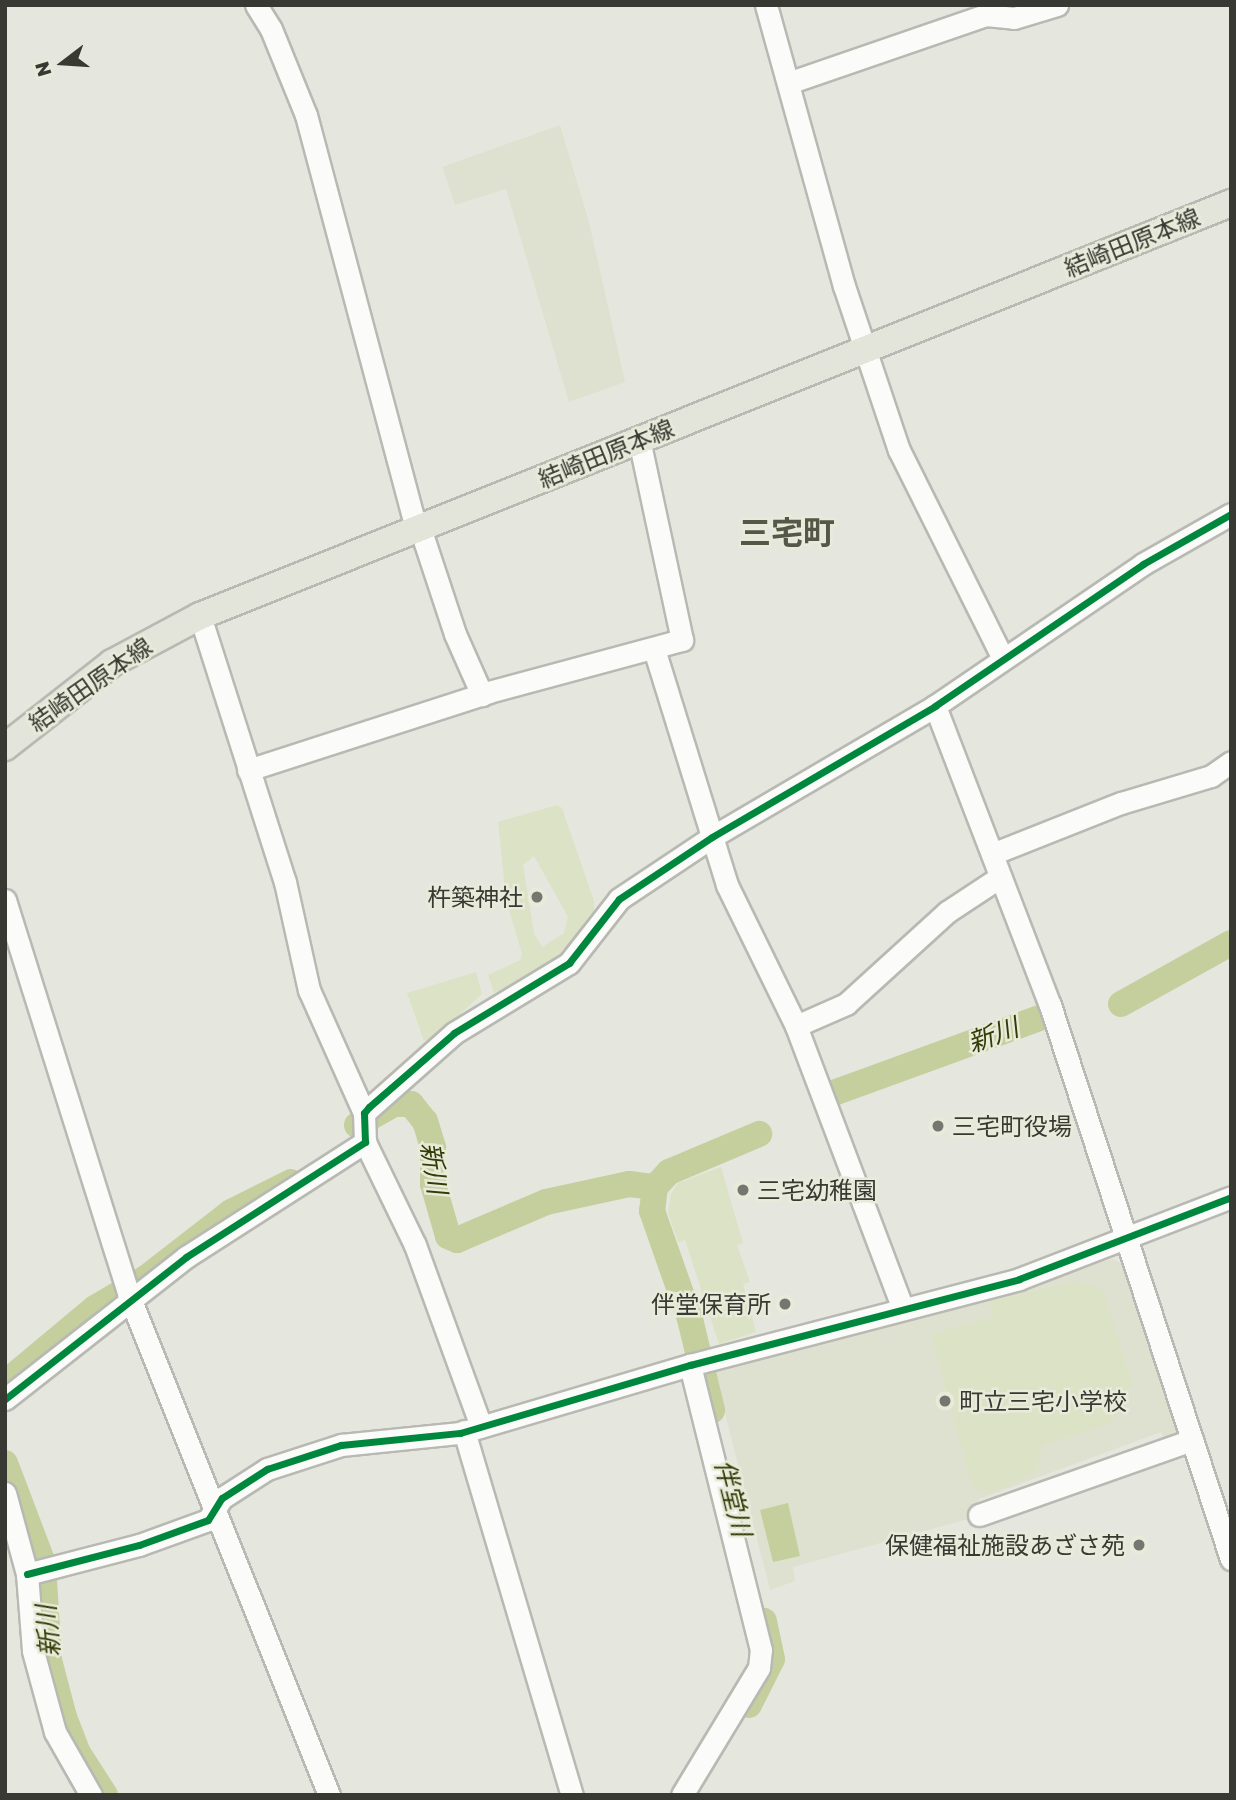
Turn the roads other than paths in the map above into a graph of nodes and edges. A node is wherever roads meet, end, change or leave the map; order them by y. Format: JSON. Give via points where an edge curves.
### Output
{"nodes":[{"id":1,"x":256,"y":5,"type":"edge"},
{"id":2,"x":765,"y":5,"type":"edge"},
{"id":3,"x":1057,"y":5,"type":"edge"},
{"id":4,"x":1001,"y":11,"type":"edge"},
{"id":5,"x":788,"y":83,"type":"junction"},
{"id":6,"x":1231,"y":203,"type":"edge"},
{"id":7,"x":866,"y":347,"type":"junction"},
{"id":8,"x":639,"y":440,"type":"junction"},
{"id":9,"x":1231,"y":514,"type":"edge"},
{"id":10,"x":416,"y":529,"type":"junction"},
{"id":11,"x":200,"y":616,"type":"junction"},
{"id":12,"x":654,"y":649,"type":"junction"},
{"id":13,"x":1003,"y":659,"type":"junction"},
{"id":14,"x":482,"y":695,"type":"junction"},
{"id":15,"x":935,"y":706,"type":"junction"},
{"id":16,"x":5,"y":747,"type":"edge"},
{"id":17,"x":1231,"y":762,"type":"edge"},
{"id":18,"x":248,"y":770,"type":"junction"},
{"id":19,"x":712,"y":837,"type":"junction"},
{"id":20,"x":992,"y":854,"type":"junction"},
{"id":21,"x":1000,"y":877,"type":"junction"},
{"id":22,"x":5,"y":900,"type":"edge"},
{"id":23,"x":796,"y":1026,"type":"junction"},
{"id":24,"x":364,"y":1113,"type":"junction"},
{"id":25,"x":365,"y":1142,"type":"junction"},
{"id":26,"x":1231,"y":1197,"type":"edge"},
{"id":27,"x":1125,"y":1238,"type":"junction"},
{"id":28,"x":128,"y":1292,"type":"junction"},
{"id":29,"x":902,"y":1307,"type":"junction"},
{"id":30,"x":698,"y":1363,"type":"junction"},
{"id":31,"x":5,"y":1399,"type":"edge"},
{"id":32,"x":473,"y":1429,"type":"junction"},
{"id":33,"x":1192,"y":1440,"type":"junction"},
{"id":34,"x":5,"y":1493,"type":"edge"},
{"id":35,"x":215,"y":1513,"type":"junction"},
{"id":36,"x":979,"y":1515,"type":"dead end"},
{"id":37,"x":1231,"y":1559,"type":"edge"},
{"id":38,"x":27,"y":1574,"type":"junction"},
{"id":39,"x":90,"y":1795,"type":"edge"},
{"id":40,"x":329,"y":1795,"type":"edge"},
{"id":41,"x":572,"y":1795,"type":"edge"},
{"id":42,"x":682,"y":1795,"type":"edge"}],
"edges":[{"from":1,"to":10,"type":"street","via":[[271,29],[306,115]]},
{"from":2,"to":5,"type":"street"},
{"from":3,"to":4,"type":"street","via":[[1014,18]]},
{"from":4,"to":5,"type":"street"},
{"from":5,"to":7,"type":"street","via":[[844,286]]},
{"from":6,"to":7,"type":"main road","name":"結崎田原本線"},
{"from":7,"to":8,"type":"main road","name":"結崎田原本線"},
{"from":7,"to":13,"type":"street","via":[[899,450]]},
{"from":8,"to":10,"type":"main road","name":"結崎田原本線"},
{"from":8,"to":12,"type":"street","via":[[682,640]]},
{"from":9,"to":13,"type":"street","via":[[1143,565]]},
{"from":10,"to":11,"type":"main road","name":"結崎田原本線"},
{"from":10,"to":14,"type":"street","via":[[422,534],[455,634]]},
{"from":11,"to":16,"type":"main road","name":"結崎田原本線","via":[[112,663]]},
{"from":11,"to":18,"type":"street"},
{"from":12,"to":14,"type":"street"},
{"from":12,"to":19,"type":"street"},
{"from":13,"to":15,"type":"street"},
{"from":14,"to":18,"type":"street"},
{"from":15,"to":19,"type":"street"},
{"from":15,"to":20,"type":"street"},
{"from":17,"to":20,"type":"street","via":[[1211,776],[1121,803]]},
{"from":18,"to":24,"type":"street","via":[[285,882],[309,990]]},
{"from":19,"to":23,"type":"street","via":[[727,885]]},
{"from":19,"to":24,"type":"street","via":[[619,899],[569,963],[454,1033]]},
{"from":20,"to":21,"type":"street"},
{"from":21,"to":23,"type":"street","via":[[947,912],[846,1004]]},
{"from":21,"to":27,"type":"street"},
{"from":22,"to":28,"type":"street"},
{"from":23,"to":29,"type":"street"},
{"from":24,"to":25,"type":"street"},
{"from":25,"to":28,"type":"street"},
{"from":25,"to":32,"type":"street","via":[[415,1245]]},
{"from":26,"to":27,"type":"street"},
{"from":27,"to":29,"type":"street","via":[[1019,1279]]},
{"from":27,"to":33,"type":"street"},
{"from":28,"to":31,"type":"street"},
{"from":28,"to":35,"type":"street"},
{"from":29,"to":30,"type":"street"},
{"from":30,"to":32,"type":"street"},
{"from":30,"to":42,"type":"street","via":[[761,1650],[759,1668]]},
{"from":32,"to":35,"type":"street","via":[[341,1445],[267,1469],[222,1498]]},
{"from":32,"to":41,"type":"street"},
{"from":33,"to":36,"type":"street"},
{"from":33,"to":37,"type":"street"},
{"from":34,"to":38,"type":"street"},
{"from":35,"to":38,"type":"street","via":[[208,1520],[139,1545]]},
{"from":35,"to":40,"type":"street"},
{"from":38,"to":39,"type":"street","via":[[33,1651],[55,1732]]}]}
